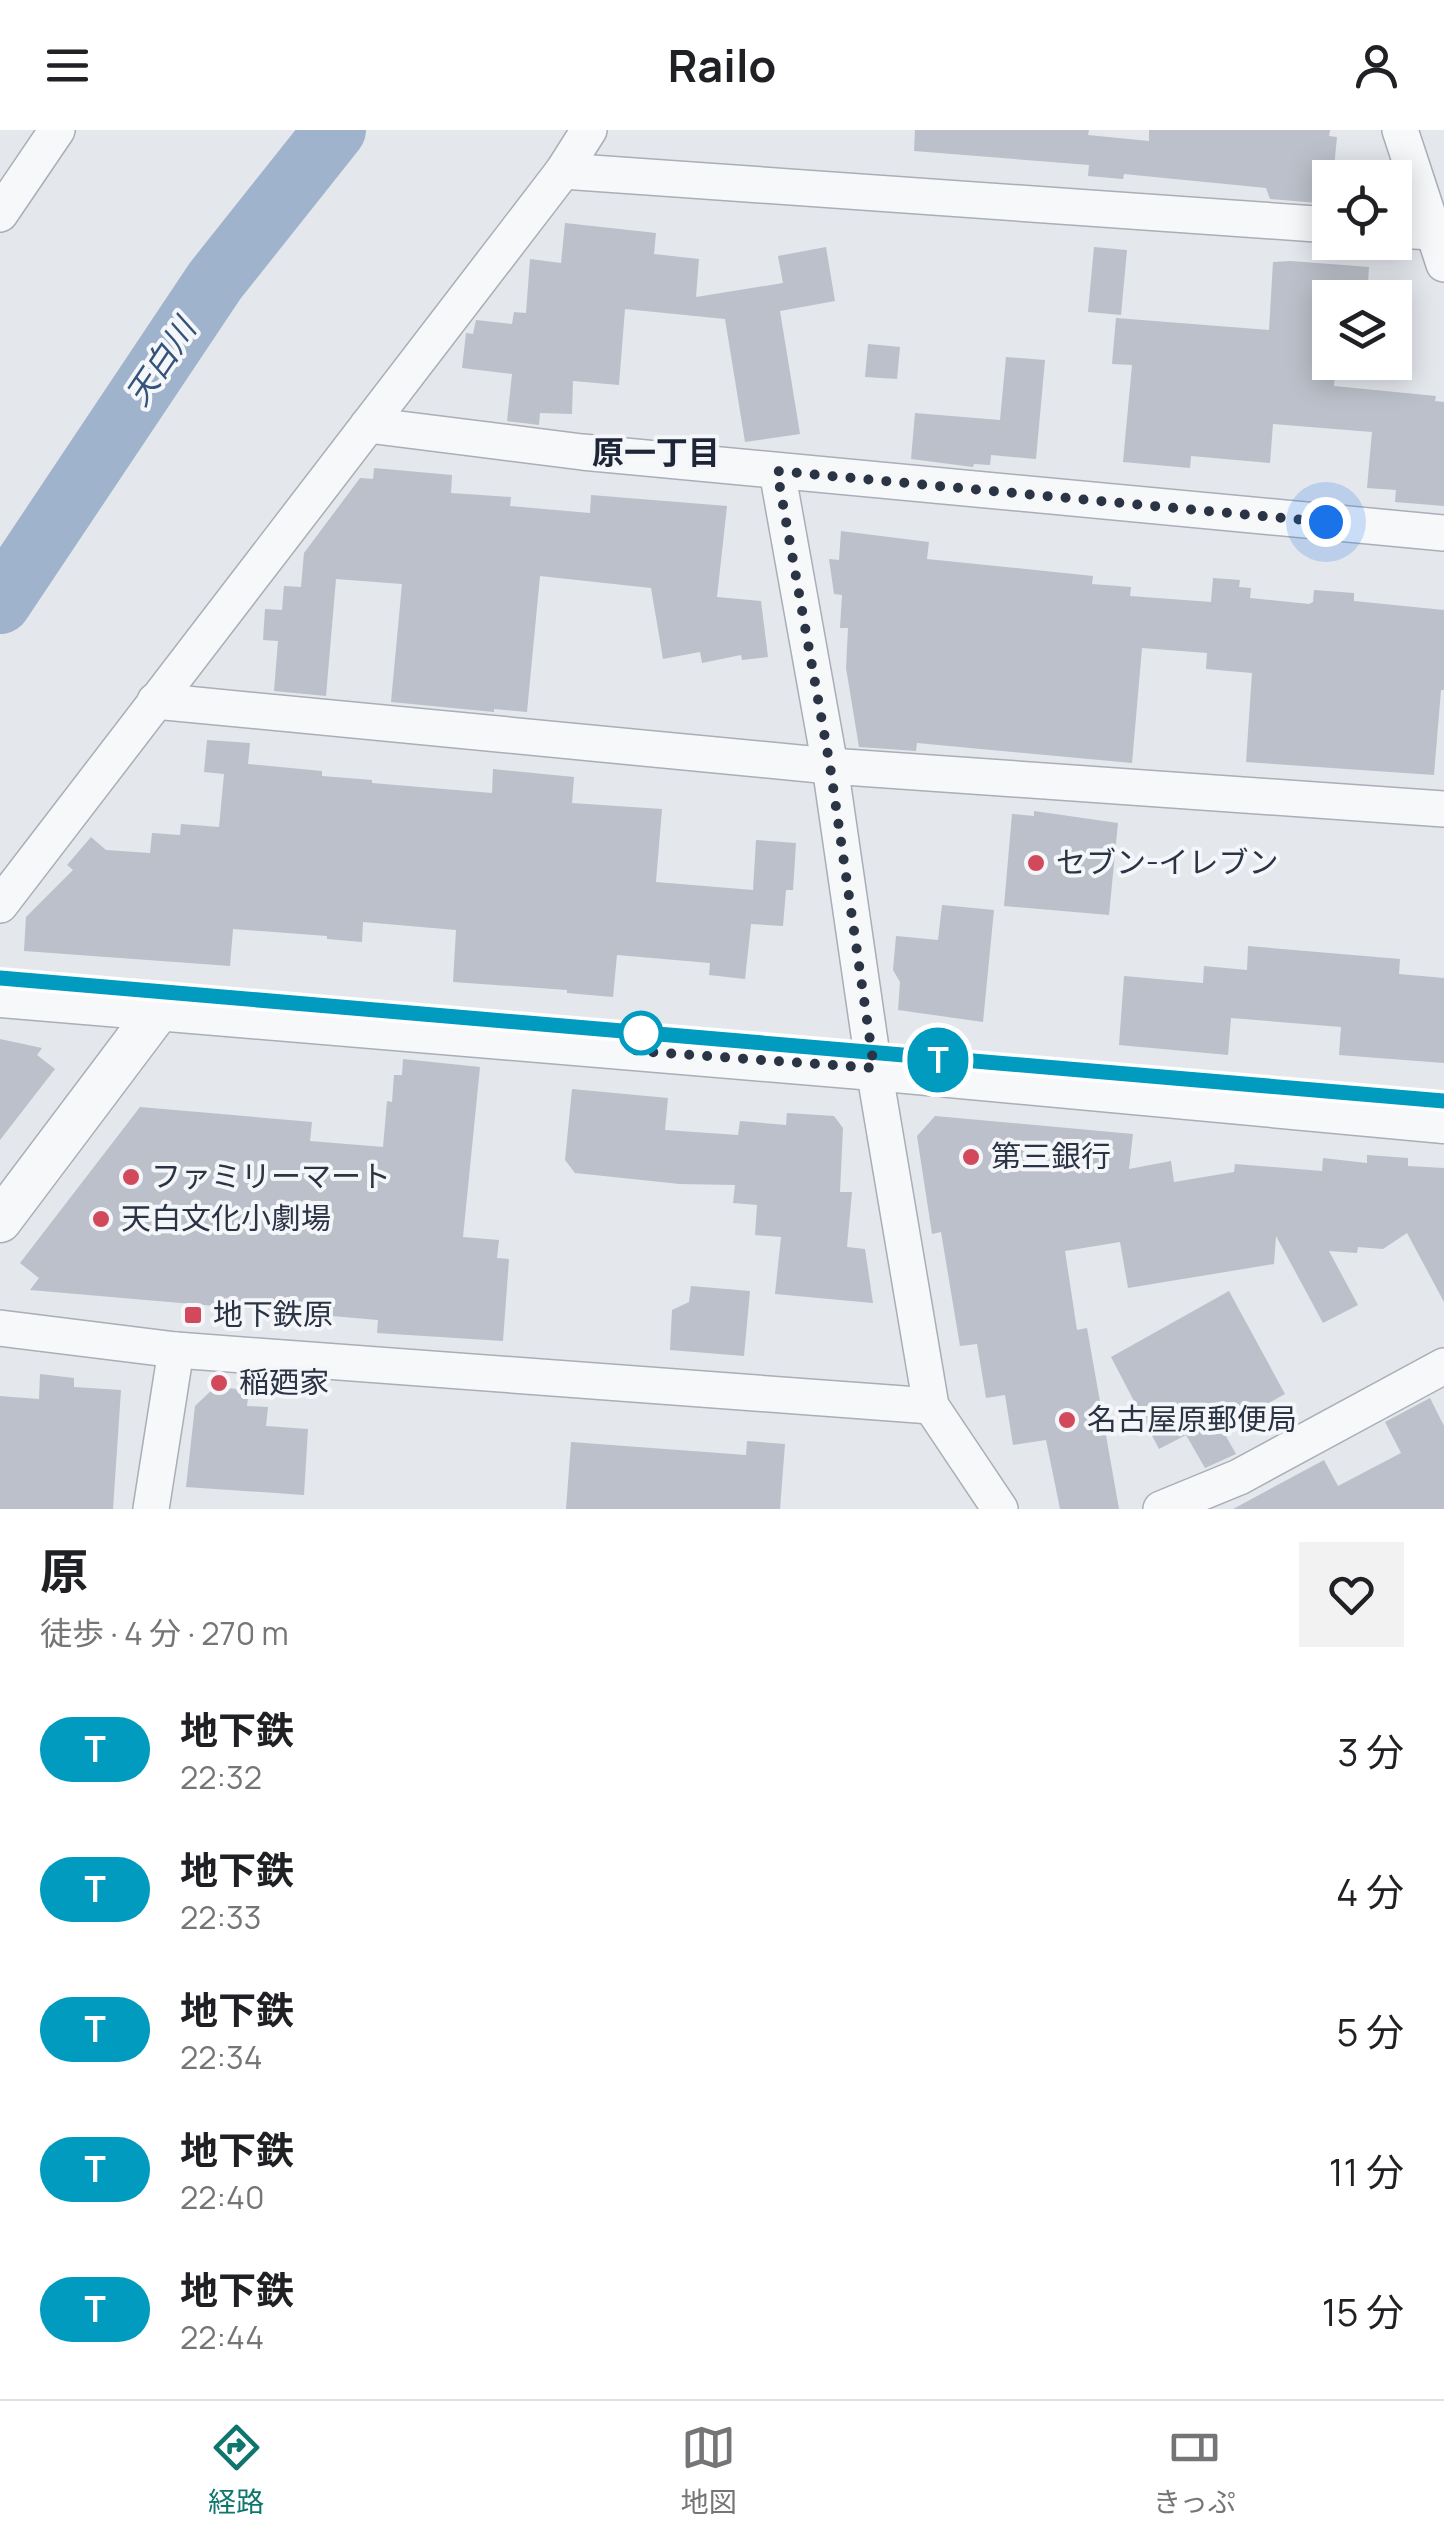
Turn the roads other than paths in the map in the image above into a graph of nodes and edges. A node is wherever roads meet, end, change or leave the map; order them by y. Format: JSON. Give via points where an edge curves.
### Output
{"nodes":[{"id":1,"x":56,"y":130,"type":"edge"},
{"id":2,"x":589,"y":130,"type":"edge"},
{"id":3,"x":1400,"y":130,"type":"edge"},
{"id":4,"x":563,"y":170,"type":"junction"},
{"id":5,"x":0,"y":214,"type":"edge"},
{"id":6,"x":1312,"y":224,"type":"edge"},
{"id":7,"x":1412,"y":237,"type":"edge"},
{"id":8,"x":1439,"y":248,"type":"edge"},
{"id":9,"x":368,"y":425,"type":"junction"},
{"id":10,"x":777,"y":471,"type":"junction"},
{"id":11,"x":1444,"y":532,"type":"edge"},
{"id":12,"x":155,"y":701,"type":"junction"},
{"id":13,"x":830,"y":766,"type":"junction"},
{"id":14,"x":1444,"y":809,"type":"edge"},
{"id":15,"x":0,"y":905,"type":"edge"},
{"id":16,"x":0,"y":996,"type":"edge"},
{"id":17,"x":158,"y":1011,"type":"junction"},
{"id":18,"x":874,"y":1068,"type":"junction"},
{"id":19,"x":1444,"y":1122,"type":"edge"},
{"id":20,"x":0,"y":1222,"type":"edge"},
{"id":21,"x":0,"y":1328,"type":"edge"},
{"id":22,"x":176,"y":1350,"type":"junction"},
{"id":23,"x":1444,"y":1366,"type":"edge"},
{"id":24,"x":931,"y":1406,"type":"junction"},
{"id":25,"x":151,"y":1509,"type":"edge"},
{"id":26,"x":1000,"y":1509,"type":"edge"},
{"id":27,"x":1161,"y":1509,"type":"edge"}],
"edges":[{"from":1,"to":5,"type":"street"},
{"from":2,"to":4,"type":"street"},
{"from":3,"to":8,"type":"street"},
{"from":4,"to":6,"type":"street"},
{"from":4,"to":9,"type":"street"},
{"from":7,"to":8,"type":"street"},
{"from":9,"to":10,"type":"street"},
{"from":9,"to":12,"type":"street"},
{"from":10,"to":11,"type":"street"},
{"from":10,"to":13,"type":"street"},
{"from":12,"to":13,"type":"street"},
{"from":12,"to":15,"type":"street"},
{"from":13,"to":14,"type":"street"},
{"from":13,"to":18,"type":"street"},
{"from":16,"to":17,"type":"street"},
{"from":17,"to":18,"type":"street"},
{"from":17,"to":20,"type":"street"},
{"from":18,"to":19,"type":"street"},
{"from":18,"to":24,"type":"street"},
{"from":21,"to":22,"type":"street"},
{"from":22,"to":24,"type":"street"},
{"from":22,"to":25,"type":"street"},
{"from":23,"to":27,"type":"street","via":[[1239,1477]]},
{"from":24,"to":26,"type":"street"}]}
